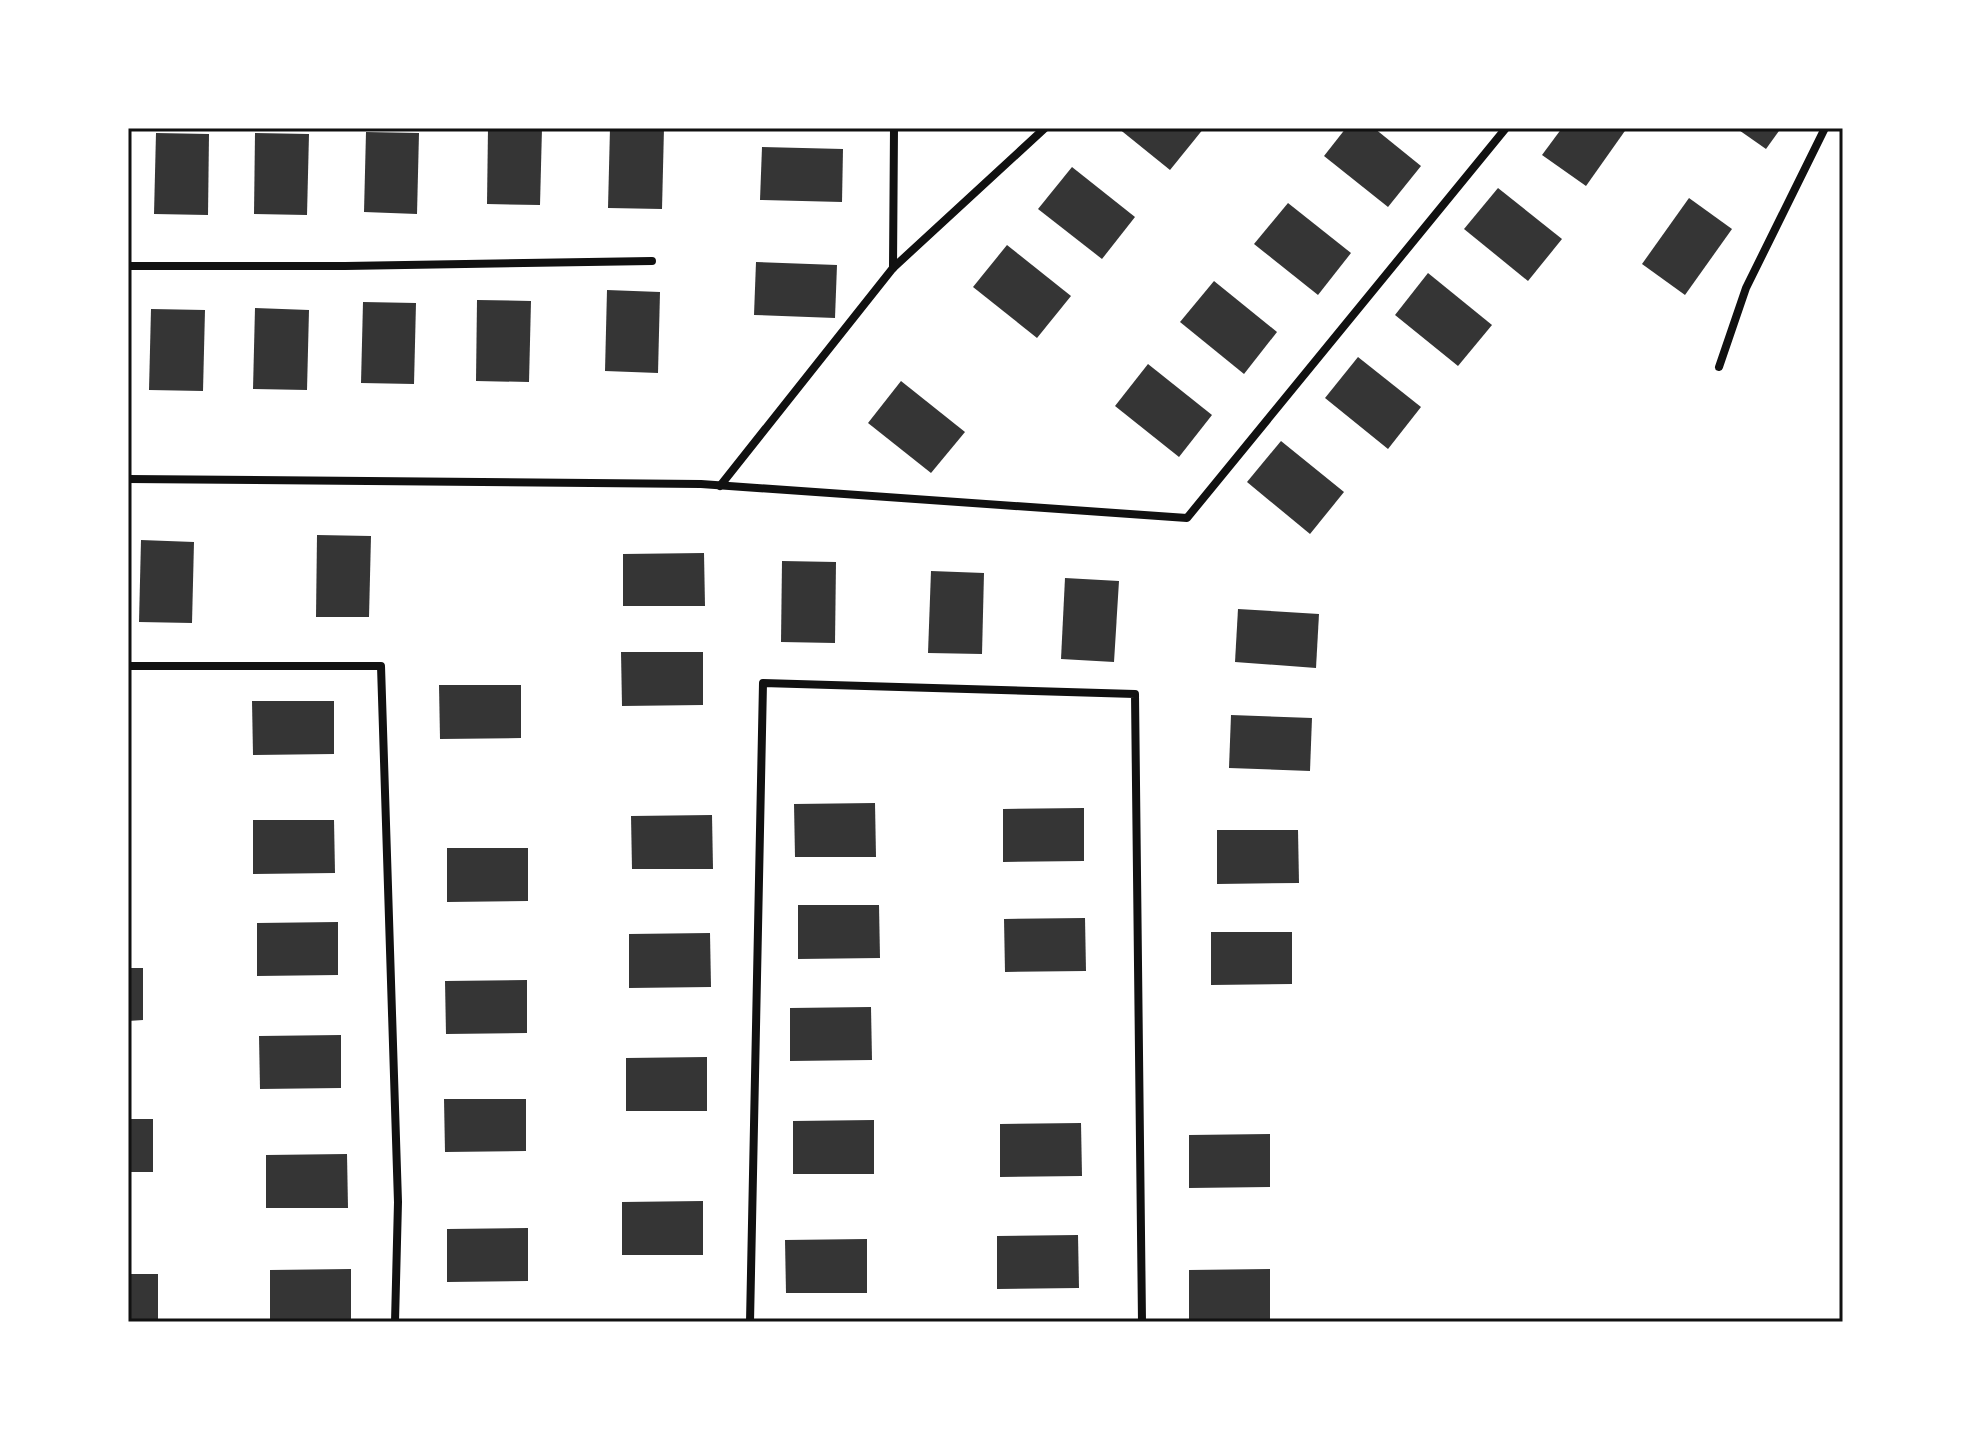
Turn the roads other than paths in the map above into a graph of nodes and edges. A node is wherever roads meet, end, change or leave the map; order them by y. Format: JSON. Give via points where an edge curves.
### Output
{"nodes":[{"id":1,"x":894,"y":128,"type":"edge"},
{"id":2,"x":1045,"y":128,"type":"edge"},
{"id":3,"x":1506,"y":128,"type":"edge"},
{"id":4,"x":1825,"y":128,"type":"edge"},
{"id":5,"x":652,"y":261,"type":"dead end"},
{"id":6,"x":128,"y":266,"type":"edge"},
{"id":7,"x":893,"y":268,"type":"junction"},
{"id":8,"x":1719,"y":367,"type":"dead end"},
{"id":9,"x":128,"y":479,"type":"edge"},
{"id":10,"x":720,"y":486,"type":"junction"},
{"id":11,"x":128,"y":666,"type":"edge"},
{"id":12,"x":395,"y":1322,"type":"edge"},
{"id":13,"x":750,"y":1322,"type":"edge"},
{"id":14,"x":1142,"y":1322,"type":"edge"}],
"edges":[{"from":1,"to":7,"type":"street"},
{"from":2,"to":7,"type":"street"},
{"from":3,"to":10,"type":"street","via":[[1187,518]]},
{"from":4,"to":8,"type":"street","via":[[1746,288]]},
{"from":5,"to":6,"type":"street"},
{"from":7,"to":10,"type":"street"},
{"from":9,"to":10,"type":"street"},
{"from":11,"to":12,"type":"street","via":[[381,666],[398,1202]]},
{"from":13,"to":14,"type":"street","via":[[763,683],[1135,694]]}]}
